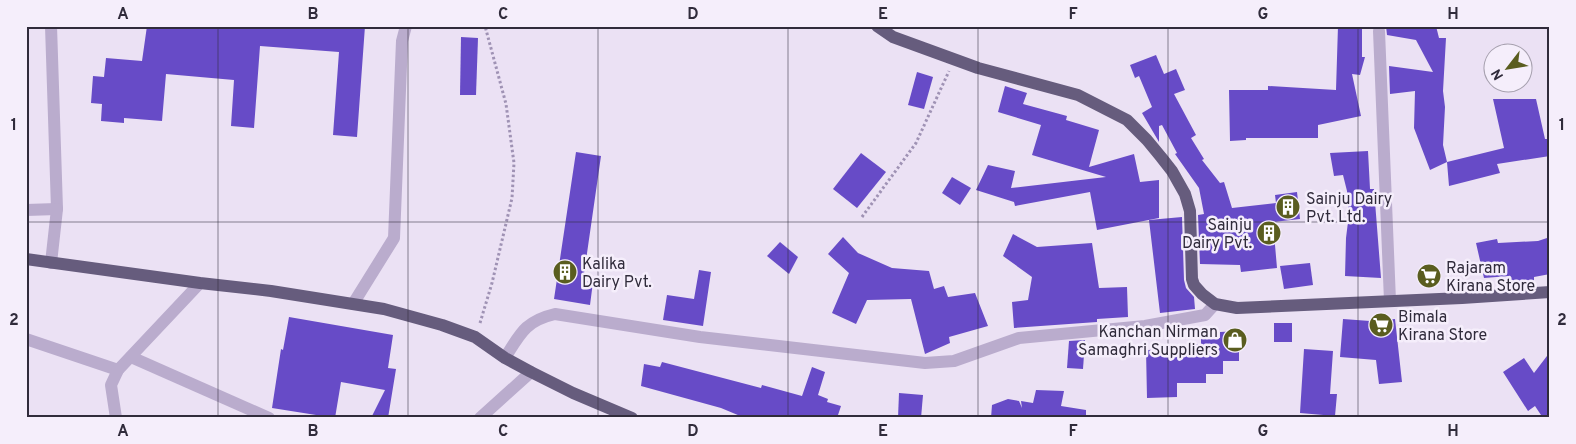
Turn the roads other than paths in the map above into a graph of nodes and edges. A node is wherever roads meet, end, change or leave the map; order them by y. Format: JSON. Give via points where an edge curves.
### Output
{"nodes":[{"id":1,"x":50,"y":26,"type":"edge"},
{"id":2,"x":406,"y":26,"type":"edge"},
{"id":3,"x":877,"y":26,"type":"edge"},
{"id":4,"x":1379,"y":31,"type":"dead end"},
{"id":5,"x":57,"y":209,"type":"junction"},
{"id":6,"x":26,"y":210,"type":"edge"},
{"id":7,"x":26,"y":259,"type":"edge"},
{"id":8,"x":52,"y":263,"type":"junction"},
{"id":9,"x":200,"y":283,"type":"junction"},
{"id":10,"x":1550,"y":292,"type":"edge"},
{"id":11,"x":1390,"y":301,"type":"junction"},
{"id":12,"x":353,"y":304,"type":"junction"},
{"id":13,"x":1215,"y":304,"type":"junction"},
{"id":14,"x":26,"y":340,"type":"edge"},
{"id":15,"x":131,"y":357,"type":"junction"},
{"id":16,"x":505,"y":358,"type":"junction"},
{"id":17,"x":118,"y":370,"type":"junction"},
{"id":18,"x":531,"y":372,"type":"junction"},
{"id":19,"x":116,"y":418,"type":"edge"},
{"id":20,"x":269,"y":418,"type":"edge"},
{"id":21,"x":480,"y":418,"type":"edge"},
{"id":22,"x":632,"y":418,"type":"edge"}],
"edges":[{"from":1,"to":5,"type":"street"},
{"from":2,"to":12,"type":"street","via":[[402,41],[394,238]]},
{"from":3,"to":13,"type":"main road","via":[[893,36],[978,68],[1078,95],[1127,120],[1172,171],[1185,194],[1190,211],[1192,279],[1198,290]]},
{"from":4,"to":11,"type":"street"},
{"from":5,"to":6,"type":"street"},
{"from":5,"to":8,"type":"street"},
{"from":7,"to":8,"type":"main road"},
{"from":8,"to":9,"type":"main road"},
{"from":9,"to":12,"type":"main road"},
{"from":9,"to":15,"type":"street"},
{"from":10,"to":11,"type":"main road"},
{"from":11,"to":13,"type":"main road","via":[[1237,308]]},
{"from":12,"to":16,"type":"main road","via":[[442,325],[475,337]]},
{"from":13,"to":16,"type":"street","via":[[1205,315],[1144,326],[1019,338],[954,361],[925,364],[700,337],[555,314],[522,330]]},
{"from":14,"to":17,"type":"street"},
{"from":15,"to":17,"type":"street"},
{"from":15,"to":20,"type":"street"},
{"from":16,"to":18,"type":"main road"},
{"from":17,"to":19,"type":"street","via":[[111,385]]},
{"from":18,"to":21,"type":"street"},
{"from":18,"to":22,"type":"main road"}]}
